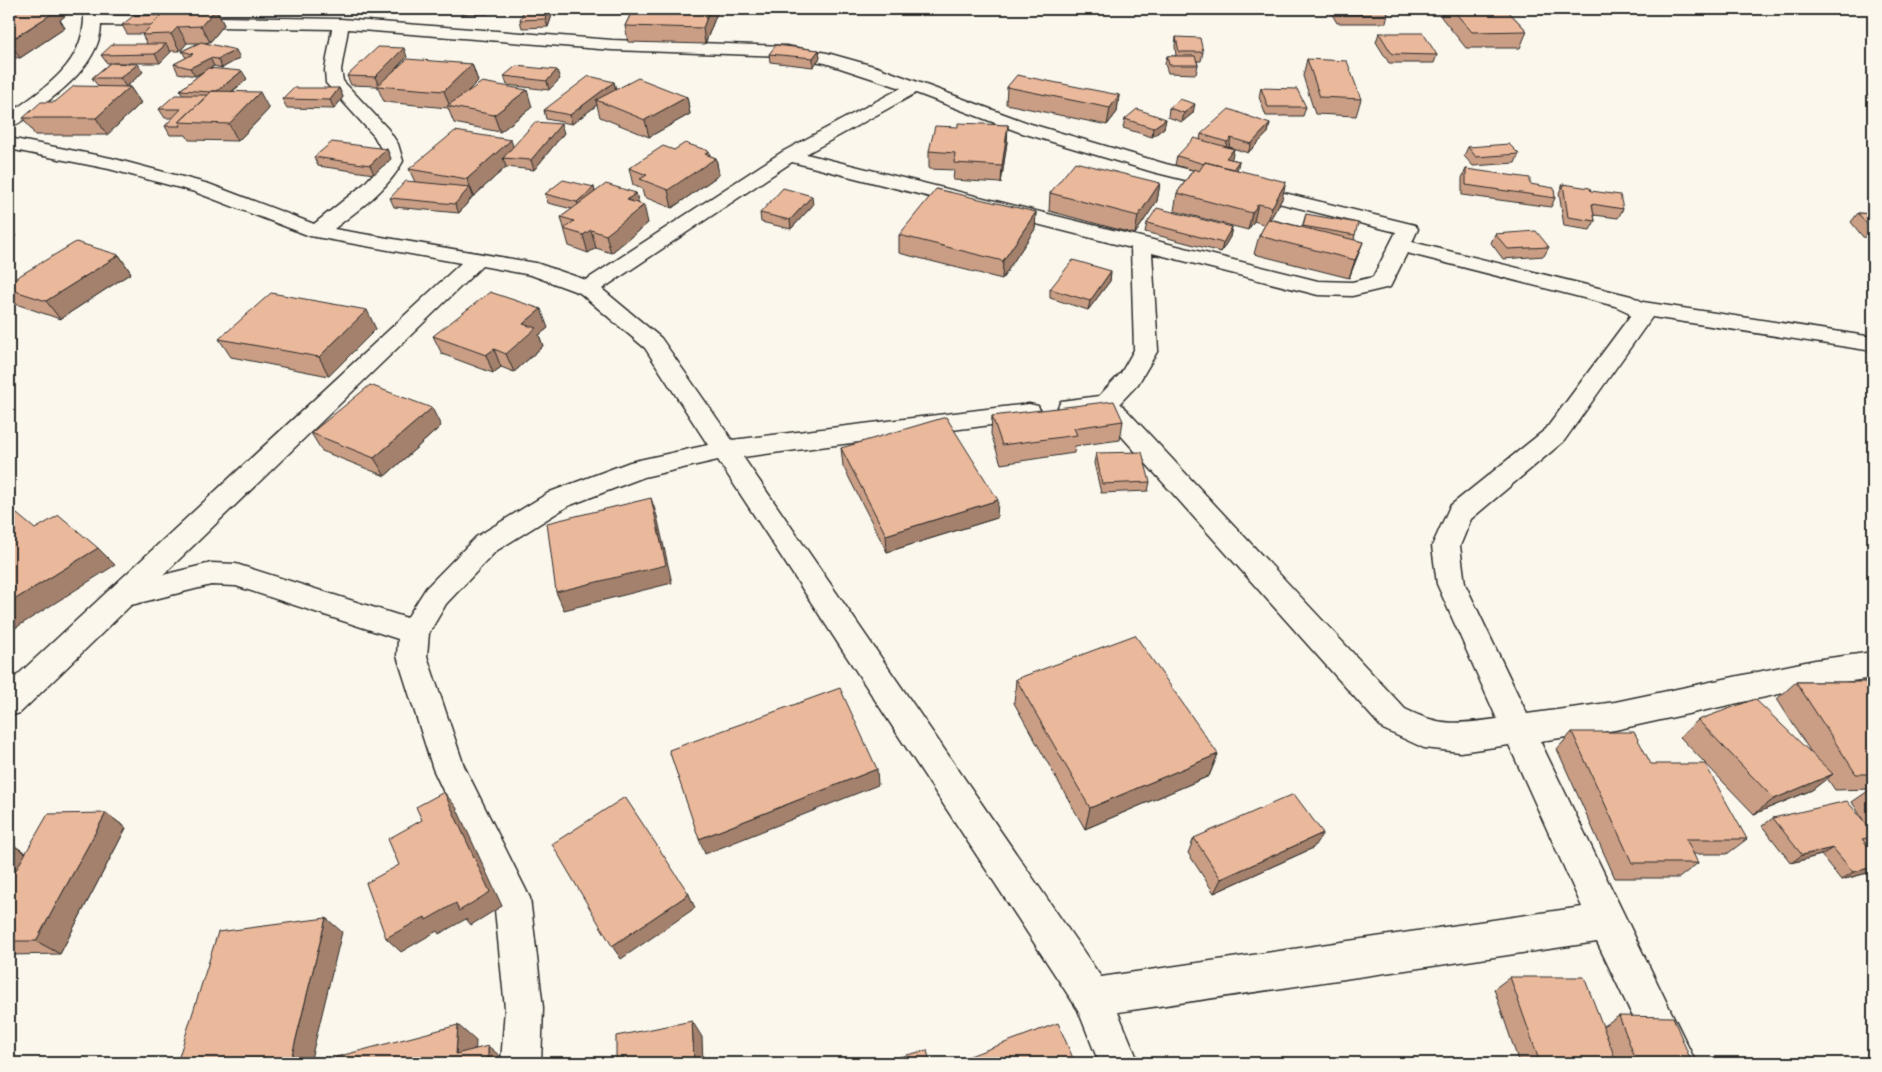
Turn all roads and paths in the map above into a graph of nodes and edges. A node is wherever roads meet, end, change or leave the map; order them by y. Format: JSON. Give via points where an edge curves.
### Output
{"nodes":[{"id":1,"x":94,"y":14,"type":"edge"},
{"id":2,"x":142,"y":14,"type":"edge"},
{"id":3,"x":340,"y":24,"type":"junction"},
{"id":4,"x":913,"y":88,"type":"junction"},
{"id":5,"x":9,"y":122,"type":"edge"},
{"id":6,"x":9,"y":144,"type":"edge"},
{"id":7,"x":789,"y":156,"type":"junction"},
{"id":8,"x":317,"y":232,"type":"junction"},
{"id":9,"x":1141,"y":245,"type":"junction"},
{"id":10,"x":1402,"y":246,"type":"junction"},
{"id":11,"x":478,"y":258,"type":"junction"},
{"id":12,"x":588,"y":288,"type":"junction"},
{"id":13,"x":1637,"y":308,"type":"junction"},
{"id":14,"x":1873,"y":344,"type":"edge"},
{"id":15,"x":1106,"y":403,"type":"junction"},
{"id":16,"x":725,"y":450,"type":"junction"},
{"id":17,"x":120,"y":596,"type":"junction"},
{"id":18,"x":414,"y":632,"type":"junction"},
{"id":19,"x":1873,"y":665,"type":"edge"},
{"id":20,"x":9,"y":703,"type":"edge"},
{"id":21,"x":1517,"y":730,"type":"junction"},
{"id":22,"x":1607,"y":922,"type":"junction"},
{"id":23,"x":1092,"y":997,"type":"junction"},
{"id":24,"x":521,"y":1063,"type":"edge"},
{"id":25,"x":1119,"y":1063,"type":"edge"},
{"id":26,"x":1676,"y":1063,"type":"edge"}],
"edges":[{"from":1,"to":2,"type":"street"},
{"from":1,"to":5,"type":"street","via":[[87,50],[72,72]]},
{"from":2,"to":3,"type":"street"},
{"from":3,"to":4,"type":"street","via":[[612,45],[786,51],[827,58]]},
{"from":3,"to":8,"type":"street","via":[[333,70],[335,83],[350,94],[369,118],[395,153],[395,160],[367,192]]},
{"from":4,"to":7,"type":"street"},
{"from":4,"to":10,"type":"street","via":[[1025,128],[1160,168],[1408,229]]},
{"from":6,"to":8,"type":"street","via":[[111,164],[202,188]]},
{"from":7,"to":9,"type":"street"},
{"from":7,"to":12,"type":"street"},
{"from":8,"to":11,"type":"street"},
{"from":9,"to":10,"type":"street","via":[[1318,288],[1352,289],[1382,282]]},
{"from":9,"to":15,"type":"street","via":[[1146,350],[1130,378]]},
{"from":10,"to":13,"type":"street","via":[[1624,301]]},
{"from":11,"to":12,"type":"street","via":[[536,269]]},
{"from":11,"to":17,"type":"street"},
{"from":12,"to":16,"type":"street","via":[[653,343]]},
{"from":13,"to":14,"type":"street"},
{"from":13,"to":21,"type":"street","via":[[1640,316],[1555,435],[1460,513],[1446,546],[1451,584]]},
{"from":15,"to":16,"type":"street"},
{"from":15,"to":21,"type":"street","via":[[1394,719],[1424,734],[1460,738]]},
{"from":16,"to":18,"type":"street","via":[[639,469],[559,499],[486,544],[436,596]]},
{"from":16,"to":23,"type":"street"},
{"from":17,"to":18,"type":"street","via":[[211,574],[236,575]]},
{"from":17,"to":20,"type":"street"},
{"from":18,"to":24,"type":"street","via":[[412,656],[448,769],[512,898],[524,1008]]},
{"from":19,"to":21,"type":"street","via":[[1615,716]]},
{"from":21,"to":22,"type":"street"},
{"from":22,"to":23,"type":"street"},
{"from":22,"to":26,"type":"street"},
{"from":23,"to":25,"type":"street"}]}
